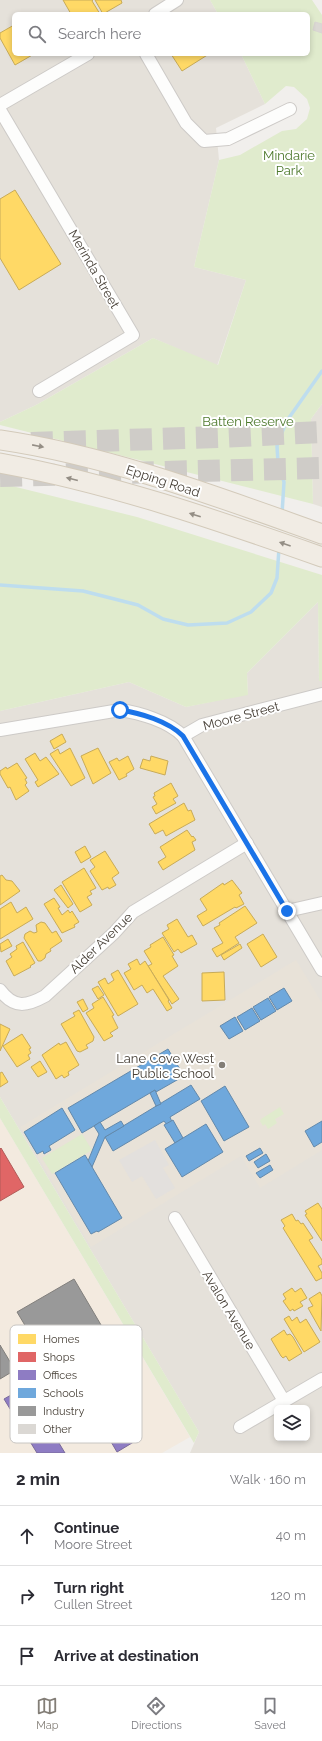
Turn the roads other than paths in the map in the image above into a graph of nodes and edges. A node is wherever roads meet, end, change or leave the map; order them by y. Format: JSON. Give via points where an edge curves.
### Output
{"nodes":[{"id":1,"x":177,"y":0,"type":"edge"},
{"id":2,"x":158,"y":12,"type":"edge"},
{"id":3,"x":85,"y":56,"type":"edge"},
{"id":4,"x":147,"y":56,"type":"edge"},
{"id":5,"x":0,"y":105,"type":"edge"},
{"id":6,"x":290,"y":109,"type":"dead end"},
{"id":7,"x":0,"y":110,"type":"edge"},
{"id":8,"x":39,"y":391,"type":"dead end"},
{"id":9,"x":0,"y":440,"type":"edge"},
{"id":10,"x":0,"y":463,"type":"edge"},
{"id":11,"x":322,"y":534,"type":"edge"},
{"id":12,"x":322,"y":557,"type":"edge"},
{"id":13,"x":322,"y":694,"type":"edge"},
{"id":14,"x":0,"y":730,"type":"edge"},
{"id":15,"x":183,"y":736,"type":"junction"},
{"id":16,"x":247,"y":844,"type":"junction"},
{"id":17,"x":322,"y":903,"type":"edge"},
{"id":18,"x":287,"y":911,"type":"junction"},
{"id":19,"x":322,"y":970,"type":"edge"},
{"id":20,"x":0,"y":990,"type":"edge"},
{"id":21,"x":175,"y":1218,"type":"dead end"},
{"id":22,"x":322,"y":1378,"type":"edge"},
{"id":23,"x":284,"y":1401,"type":"junction"},
{"id":24,"x":240,"y":1427,"type":"dead end"}],
"edges":[{"from":1,"to":2,"type":"street"},
{"from":3,"to":5,"type":"street"},
{"from":4,"to":6,"type":"street","via":[[186,124],[204,141],[228,139]]},
{"from":7,"to":8,"type":"street","name":"Merinda Street","via":[[133,335]]},
{"from":9,"to":11,"type":"main road","name":"Epping Road","one_way":true,"via":[[68,453],[130,470]]},
{"from":12,"to":10,"type":"main road","name":"Epping Road","one_way":true,"via":[[110,488]]},
{"from":13,"to":15,"type":"street","name":"Moore Street","via":[[202,725]]},
{"from":14,"to":15,"type":"street","via":[[120,710],[137,712],[177,729]]},
{"from":15,"to":16,"type":"street"},
{"from":16,"to":18,"type":"street"},
{"from":16,"to":20,"type":"street","name":"Alder Avenue","via":[[133,912],[114,934],[45,996],[33,1003],[20,1005],[9,1000]]},
{"from":17,"to":18,"type":"street"},
{"from":18,"to":19,"type":"street"},
{"from":21,"to":23,"type":"street","name":"Avalon Avenue"},
{"from":22,"to":23,"type":"street"},
{"from":23,"to":24,"type":"street"}]}
